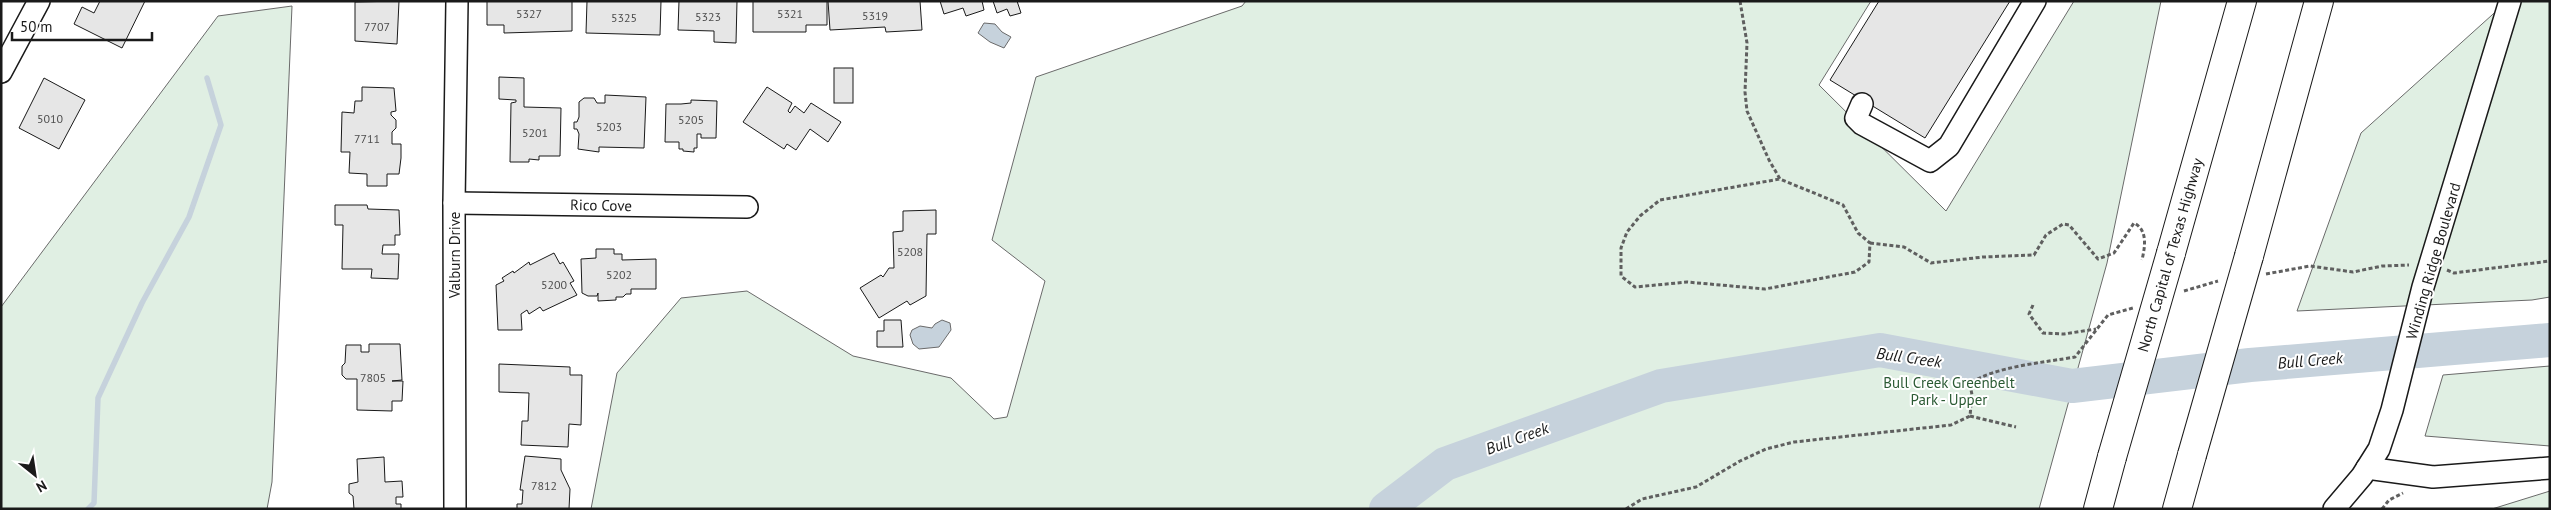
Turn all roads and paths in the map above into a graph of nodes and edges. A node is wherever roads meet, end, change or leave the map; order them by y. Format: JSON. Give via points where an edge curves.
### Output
{"nodes":[{"id":1,"x":39,"y":1,"type":"edge"},
{"id":2,"x":457,"y":1,"type":"edge"},
{"id":3,"x":1740,"y":1,"type":"edge"},
{"id":4,"x":2035,"y":1,"type":"edge"},
{"id":5,"x":2242,"y":1,"type":"edge"},
{"id":6,"x":2319,"y":1,"type":"edge"},
{"id":7,"x":2510,"y":1,"type":"edge"},
{"id":8,"x":1,"y":72,"type":"edge"},
{"id":9,"x":1862,"y":104,"type":"dead end"},
{"id":10,"x":1780,"y":179,"type":"junction"},
{"id":11,"x":454,"y":203,"type":"junction"},
{"id":12,"x":748,"y":207,"type":"dead end"},
{"id":13,"x":1870,"y":243,"type":"junction"},
{"id":14,"x":2142,"y":260,"type":"dead end"},
{"id":15,"x":2550,"y":261,"type":"edge"},
{"id":16,"x":2430,"y":265,"type":"junction"},
{"id":17,"x":2253,"y":266,"type":"junction"},
{"id":18,"x":2220,"y":280,"type":"dead end"},
{"id":19,"x":2183,"y":291,"type":"dead end"},
{"id":20,"x":2033,"y":305,"type":"dead end"},
{"id":21,"x":2140,"y":306,"type":"dead end"},
{"id":22,"x":2098,"y":328,"type":"junction"},
{"id":23,"x":1970,"y":416,"type":"junction"},
{"id":24,"x":2016,"y":427,"type":"dead end"},
{"id":25,"x":2366,"y":468,"type":"junction"},
{"id":26,"x":2550,"y":468,"type":"edge"},
{"id":27,"x":455,"y":509,"type":"edge"},
{"id":28,"x":1626,"y":509,"type":"edge"},
{"id":29,"x":2098,"y":509,"type":"edge"},
{"id":30,"x":2177,"y":509,"type":"edge"},
{"id":31,"x":2334,"y":509,"type":"edge"}],
"edges":[{"from":1,"to":8,"type":"street"},
{"from":2,"to":11,"type":"street","name":"Valburn Drive"},
{"from":3,"to":10,"type":"path","via":[[1747,43],[1747,111]]},
{"from":4,"to":9,"type":"street","via":[[1949,146],[1930,161],[1862,124],[1856,118]]},
{"from":5,"to":29,"type":"highway","name":"North Capital of Texas Highway","bridge":true},
{"from":6,"to":17,"type":"highway"},
{"from":7,"to":16,"type":"street","name":"Winding Ridge Boulevard"},
{"from":10,"to":13,"type":"path","via":[[1843,205],[1858,233]]},
{"from":10,"to":13,"type":"path","via":[[1660,200],[1627,232],[1621,248],[1621,276],[1635,287],[1687,282],[1765,289],[1855,272],[1869,262]]},
{"from":11,"to":12,"type":"street","name":"Rico Cove"},
{"from":11,"to":27,"type":"street","name":"Valburn Drive"},
{"from":13,"to":14,"type":"path","via":[[1904,247],[1930,263],[2026,256],[2034,255],[2046,235],[2063,224],[2070,225],[2098,259],[2114,253],[2134,223],[2143,233]]},
{"from":15,"to":16,"type":"path","via":[[2454,273]]},
{"from":16,"to":17,"type":"path","via":[[2382,266],[2353,272],[2310,266]]},
{"from":16,"to":25,"type":"street","name":"Winding Ridge Boulevard","via":[[2392,410],[2379,449]]},
{"from":17,"to":30,"type":"highway","bridge":true},
{"from":18,"to":19,"type":"path"},
{"from":20,"to":22,"type":"path","via":[[2029,314],[2043,333],[2064,334]]},
{"from":21,"to":22,"type":"path","via":[[2108,315]]},
{"from":22,"to":23,"type":"path","via":[[2075,357],[1978,377],[1970,384]]},
{"from":23,"to":24,"type":"path"},
{"from":23,"to":28,"type":"path","via":[[1942,426],[1794,442],[1766,449],[1696,487],[1642,499]]},
{"from":25,"to":26,"type":"street","via":[[2433,477]]},
{"from":25,"to":31,"type":"street","name":"Winding Ridge Boulevard"}]}
